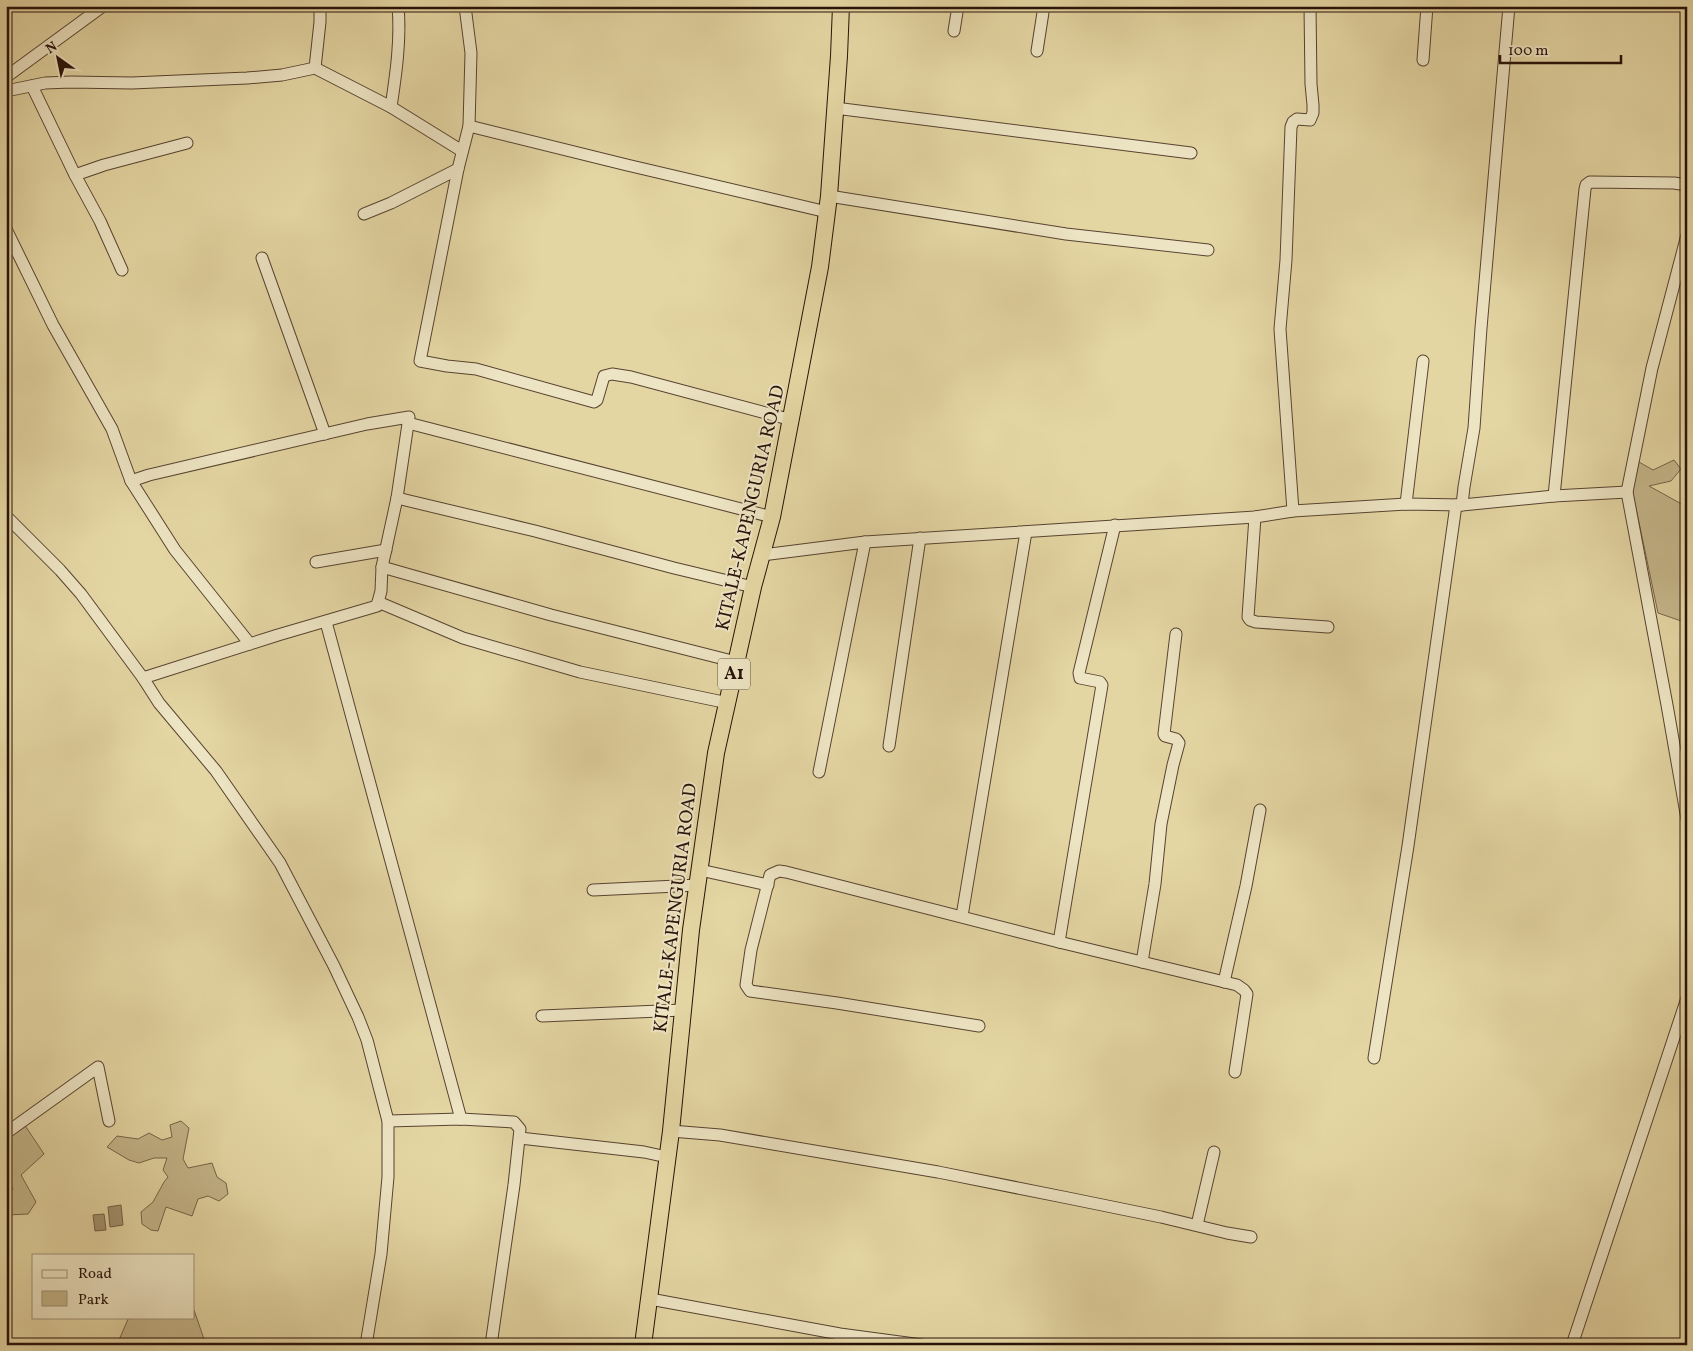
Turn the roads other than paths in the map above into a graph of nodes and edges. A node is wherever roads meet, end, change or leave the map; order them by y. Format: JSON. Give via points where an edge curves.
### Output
{"nodes":[{"id":1,"x":102,"y":6,"type":"edge"},
{"id":2,"x":320,"y":6,"type":"edge"},
{"id":3,"x":398,"y":6,"type":"edge"},
{"id":4,"x":465,"y":6,"type":"edge"},
{"id":5,"x":842,"y":6,"type":"edge"},
{"id":6,"x":958,"y":6,"type":"edge"},
{"id":7,"x":1044,"y":6,"type":"edge"},
{"id":8,"x":1310,"y":6,"type":"edge"},
{"id":9,"x":1428,"y":6,"type":"edge"},
{"id":10,"x":1509,"y":6,"type":"edge"},
{"id":11,"x":954,"y":31,"type":"dead end"},
{"id":12,"x":1037,"y":51,"type":"dead end"},
{"id":13,"x":1423,"y":60,"type":"dead end"},
{"id":14,"x":316,"y":68,"type":"junction"},
{"id":15,"x":6,"y":77,"type":"edge"},
{"id":16,"x":32,"y":86,"type":"junction"},
{"id":17,"x":6,"y":90,"type":"edge"},
{"id":18,"x":391,"y":107,"type":"junction"},
{"id":19,"x":836,"y":108,"type":"junction"},
{"id":20,"x":469,"y":126,"type":"junction"},
{"id":21,"x":187,"y":143,"type":"dead end"},
{"id":22,"x":462,"y":151,"type":"junction"},
{"id":23,"x":1191,"y":153,"type":"dead end"},
{"id":24,"x":458,"y":169,"type":"junction"},
{"id":25,"x":75,"y":175,"type":"junction"},
{"id":26,"x":1687,"y":185,"type":"edge"},
{"id":27,"x":828,"y":204,"type":"junction"},
{"id":28,"x":364,"y":214,"type":"dead end"},
{"id":29,"x":6,"y":228,"type":"edge"},
{"id":30,"x":1687,"y":235,"type":"edge"},
{"id":31,"x":1208,"y":250,"type":"dead end"},
{"id":32,"x":262,"y":258,"type":"dead end"},
{"id":33,"x":122,"y":270,"type":"dead end"},
{"id":34,"x":1423,"y":361,"type":"dead end"},
{"id":35,"x":792,"y":420,"type":"junction"},
{"id":36,"x":408,"y":423,"type":"junction"},
{"id":37,"x":325,"y":434,"type":"junction"},
{"id":38,"x":131,"y":481,"type":"junction"},
{"id":39,"x":1627,"y":492,"type":"junction"},
{"id":40,"x":1554,"y":496,"type":"junction"},
{"id":41,"x":397,"y":498,"type":"junction"},
{"id":42,"x":1406,"y":504,"type":"junction"},
{"id":43,"x":1459,"y":505,"type":"junction"},
{"id":44,"x":1293,"y":511,"type":"junction"},
{"id":45,"x":6,"y":516,"type":"edge"},
{"id":46,"x":772,"y":517,"type":"junction"},
{"id":47,"x":1254,"y":517,"type":"junction"},
{"id":48,"x":1115,"y":525,"type":"junction"},
{"id":49,"x":1026,"y":532,"type":"junction"},
{"id":50,"x":920,"y":538,"type":"junction"},
{"id":51,"x":865,"y":542,"type":"junction"},
{"id":52,"x":386,"y":550,"type":"junction"},
{"id":53,"x":762,"y":555,"type":"junction"},
{"id":54,"x":316,"y":562,"type":"dead end"},
{"id":55,"x":382,"y":567,"type":"junction"},
{"id":56,"x":753,"y":587,"type":"junction"},
{"id":57,"x":378,"y":602,"type":"junction"},
{"id":58,"x":326,"y":622,"type":"junction"},
{"id":59,"x":1328,"y":627,"type":"dead end"},
{"id":60,"x":1176,"y":634,"type":"dead end"},
{"id":61,"x":250,"y":644,"type":"junction"},
{"id":62,"x":736,"y":662,"type":"junction"},
{"id":63,"x":143,"y":678,"type":"junction"},
{"id":64,"x":728,"y":703,"type":"junction"},
{"id":65,"x":889,"y":746,"type":"dead end"},
{"id":66,"x":819,"y":772,"type":"dead end"},
{"id":67,"x":1260,"y":810,"type":"dead end"},
{"id":68,"x":1687,"y":818,"type":"edge"},
{"id":69,"x":699,"y":878,"type":"junction"},
{"id":70,"x":768,"y":885,"type":"junction"},
{"id":71,"x":594,"y":890,"type":"dead end"},
{"id":72,"x":962,"y":916,"type":"junction"},
{"id":73,"x":1059,"y":942,"type":"junction"},
{"id":74,"x":1142,"y":962,"type":"junction"},
{"id":75,"x":1224,"y":982,"type":"junction"},
{"id":76,"x":1687,"y":998,"type":"edge"},
{"id":77,"x":683,"y":1010,"type":"junction"},
{"id":78,"x":542,"y":1016,"type":"dead end"},
{"id":79,"x":979,"y":1026,"type":"dead end"},
{"id":80,"x":1374,"y":1058,"type":"dead end"},
{"id":81,"x":1235,"y":1072,"type":"dead end"},
{"id":82,"x":461,"y":1120,"type":"junction"},
{"id":83,"x":109,"y":1121,"type":"dead end"},
{"id":84,"x":388,"y":1121,"type":"junction"},
{"id":85,"x":671,"y":1131,"type":"junction"},
{"id":86,"x":6,"y":1134,"type":"edge"},
{"id":87,"x":520,"y":1138,"type":"junction"},
{"id":88,"x":1214,"y":1152,"type":"dead end"},
{"id":89,"x":667,"y":1157,"type":"junction"},
{"id":90,"x":1198,"y":1225,"type":"junction"},
{"id":91,"x":1251,"y":1236,"type":"dead end"},
{"id":92,"x":650,"y":1298,"type":"junction"},
{"id":93,"x":366,"y":1345,"type":"edge"},
{"id":94,"x":491,"y":1345,"type":"edge"},
{"id":95,"x":643,"y":1345,"type":"edge"},
{"id":96,"x":922,"y":1345,"type":"edge"},
{"id":97,"x":1572,"y":1345,"type":"edge"}],
"edges":[{"from":1,"to":15,"type":"street"},
{"from":2,"to":14,"type":"street"},
{"from":3,"to":18,"type":"street"},
{"from":4,"to":20,"type":"street","via":[[471,54]]},
{"from":5,"to":19,"type":"highway","name":"KITALE-KAPENGURIA ROAD","number":"A1"},
{"from":6,"to":11,"type":"street"},
{"from":7,"to":12,"type":"street"},
{"from":8,"to":44,"type":"street","via":[[1312,113],[1310,120],[1297,119],[1291,127],[1280,329]]},
{"from":9,"to":13,"type":"street"},
{"from":10,"to":43,"type":"street","via":[[1474,428]]},
{"from":14,"to":16,"type":"street","via":[[248,78],[70,82]]},
{"from":14,"to":18,"type":"street"},
{"from":16,"to":17,"type":"street"},
{"from":16,"to":25,"type":"street"},
{"from":18,"to":22,"type":"street"},
{"from":19,"to":23,"type":"street"},
{"from":19,"to":27,"type":"highway","name":"KITALE-KAPENGURIA ROAD","number":"A1"},
{"from":20,"to":22,"type":"street"},
{"from":20,"to":27,"type":"street","via":[[627,165]]},
{"from":21,"to":25,"type":"street","via":[[104,164]]},
{"from":22,"to":24,"type":"street"},
{"from":24,"to":28,"type":"street"},
{"from":24,"to":35,"type":"street","via":[[420,361],[476,369],[594,402],[604,376],[631,377]]},
{"from":25,"to":33,"type":"street"},
{"from":26,"to":40,"type":"street","via":[[1590,182],[1586,185]]},
{"from":27,"to":31,"type":"street"},
{"from":27,"to":35,"type":"highway","name":"KITALE-KAPENGURIA ROAD","number":"A1","via":[[816,292]]},
{"from":29,"to":38,"type":"street","via":[[53,325],[112,429]]},
{"from":30,"to":39,"type":"street","via":[[1652,368]]},
{"from":32,"to":37,"type":"street"},
{"from":34,"to":42,"type":"street"},
{"from":35,"to":46,"type":"highway","name":"KITALE-KAPENGURIA ROAD","number":"A1"},
{"from":36,"to":37,"type":"street","via":[[409,416]]},
{"from":36,"to":41,"type":"street"},
{"from":36,"to":46,"type":"street"},
{"from":37,"to":38,"type":"street"},
{"from":38,"to":61,"type":"street","via":[[175,550]]},
{"from":39,"to":40,"type":"street"},
{"from":39,"to":68,"type":"street"},
{"from":40,"to":43,"type":"street"},
{"from":41,"to":52,"type":"street"},
{"from":41,"to":56,"type":"street"},
{"from":42,"to":43,"type":"street"},
{"from":42,"to":44,"type":"street"},
{"from":43,"to":80,"type":"street"},
{"from":44,"to":47,"type":"street"},
{"from":45,"to":63,"type":"street","via":[[60,570]]},
{"from":46,"to":53,"type":"highway","name":"KITALE-KAPENGURIA ROAD","number":"A1"},
{"from":47,"to":48,"type":"street"},
{"from":47,"to":59,"type":"street","via":[[1248,617],[1256,622]]},
{"from":48,"to":49,"type":"street"},
{"from":48,"to":73,"type":"street","via":[[1079,673],[1080,678],[1102,685]]},
{"from":49,"to":50,"type":"street"},
{"from":49,"to":72,"type":"street"},
{"from":50,"to":51,"type":"street"},
{"from":50,"to":65,"type":"street"},
{"from":51,"to":53,"type":"street"},
{"from":51,"to":66,"type":"street"},
{"from":52,"to":54,"type":"street"},
{"from":52,"to":55,"type":"street"},
{"from":53,"to":56,"type":"highway","name":"KITALE-KAPENGURIA ROAD","number":"A1"},
{"from":55,"to":57,"type":"street"},
{"from":55,"to":62,"type":"street","via":[[551,615]]},
{"from":56,"to":62,"type":"highway","name":"KITALE-KAPENGURIA ROAD","number":"A1"},
{"from":57,"to":58,"type":"street","via":[[377,606]]},
{"from":57,"to":64,"type":"street","via":[[472,641],[580,672]]},
{"from":58,"to":61,"type":"street"},
{"from":58,"to":82,"type":"street"},
{"from":60,"to":74,"type":"street","via":[[1164,734],[1179,743],[1161,824]]},
{"from":61,"to":63,"type":"street"},
{"from":62,"to":64,"type":"highway","name":"KITALE-KAPENGURIA ROAD","number":"A1"},
{"from":63,"to":84,"type":"street","via":[[159,703],[216,771],[280,863],[368,1040]]},
{"from":64,"to":69,"type":"highway","name":"KITALE-KAPENGURIA ROAD","number":"A1","via":[[716,753]]},
{"from":67,"to":75,"type":"street"},
{"from":69,"to":70,"type":"street"},
{"from":69,"to":71,"type":"street"},
{"from":69,"to":77,"type":"highway","name":"KITALE-KAPENGURIA ROAD","number":"A1"},
{"from":70,"to":72,"type":"street","via":[[770,875],[786,872]]},
{"from":70,"to":79,"type":"street","via":[[751,950],[746,985],[750,992]]},
{"from":72,"to":73,"type":"street"},
{"from":73,"to":74,"type":"street"},
{"from":74,"to":75,"type":"street"},
{"from":75,"to":81,"type":"street","via":[[1241,988],[1247,994]]},
{"from":76,"to":97,"type":"street"},
{"from":77,"to":78,"type":"street"},
{"from":77,"to":85,"type":"highway","name":"KITALE-KAPENGURIA ROAD","number":"A1"},
{"from":82,"to":84,"type":"street"},
{"from":82,"to":87,"type":"street","via":[[514,1122],[520,1128]]},
{"from":83,"to":86,"type":"street","via":[[98,1067]]},
{"from":84,"to":93,"type":"street","via":[[388,1177],[381,1254]]},
{"from":85,"to":89,"type":"highway","name":"KITALE-KAPENGURIA ROAD","number":"A1"},
{"from":85,"to":90,"type":"street","via":[[720,1135],[938,1172]]},
{"from":87,"to":89,"type":"street"},
{"from":87,"to":94,"type":"street"},
{"from":88,"to":90,"type":"street"},
{"from":89,"to":92,"type":"highway","name":"KITALE-KAPENGURIA ROAD","number":"A1"},
{"from":90,"to":91,"type":"street"},
{"from":92,"to":95,"type":"highway","name":"KITALE-KAPENGURIA ROAD","number":"A1"},
{"from":92,"to":96,"type":"street","via":[[840,1334]]}]}
